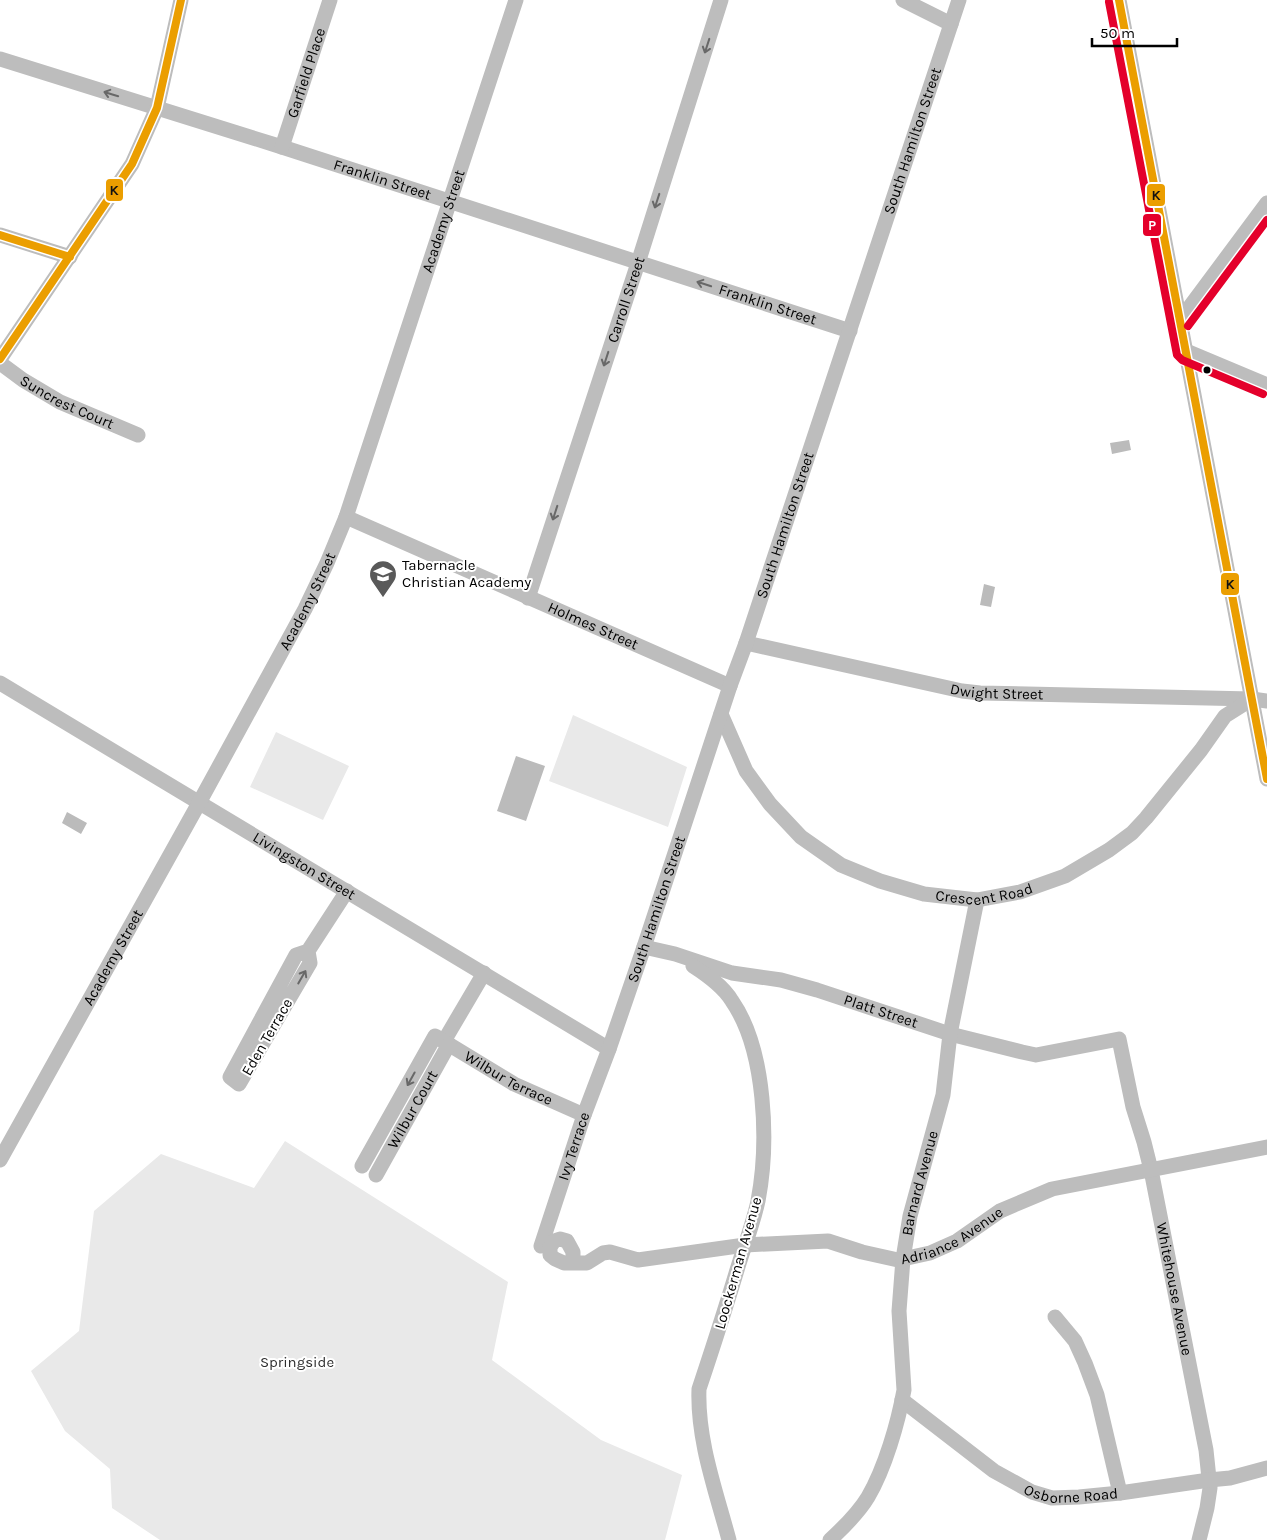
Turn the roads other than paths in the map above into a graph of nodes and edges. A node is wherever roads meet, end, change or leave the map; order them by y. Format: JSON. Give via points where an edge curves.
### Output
{"nodes":[{"id":1,"x":181,"y":0,"type":"edge"},
{"id":2,"x":330,"y":0,"type":"edge"},
{"id":3,"x":516,"y":0,"type":"edge"},
{"id":4,"x":721,"y":0,"type":"edge"},
{"id":5,"x":903,"y":0,"type":"edge"},
{"id":6,"x":959,"y":0,"type":"edge"},
{"id":7,"x":1120,"y":0,"type":"edge"},
{"id":8,"x":951,"y":24,"type":"junction"},
{"id":9,"x":0,"y":59,"type":"edge"},
{"id":10,"x":157,"y":108,"type":"junction"},
{"id":11,"x":282,"y":146,"type":"junction"},
{"id":12,"x":450,"y":201,"type":"junction"},
{"id":13,"x":1267,"y":203,"type":"edge"},
{"id":14,"x":0,"y":235,"type":"edge"},
{"id":15,"x":70,"y":257,"type":"junction"},
{"id":16,"x":638,"y":263,"type":"junction"},
{"id":17,"x":1180,"y":320,"type":"junction"},
{"id":18,"x":850,"y":331,"type":"junction"},
{"id":19,"x":1186,"y":351,"type":"junction"},
{"id":20,"x":0,"y":359,"type":"edge"},
{"id":21,"x":0,"y":363,"type":"edge"},
{"id":22,"x":1267,"y":385,"type":"edge"},
{"id":23,"x":138,"y":435,"type":"dead end"},
{"id":24,"x":346,"y":517,"type":"junction"},
{"id":25,"x":528,"y":598,"type":"junction"},
{"id":26,"x":746,"y":643,"type":"junction"},
{"id":27,"x":0,"y":683,"type":"edge"},
{"id":28,"x":730,"y":686,"type":"junction"},
{"id":29,"x":1252,"y":699,"type":"junction"},
{"id":30,"x":1267,"y":701,"type":"edge"},
{"id":31,"x":722,"y":714,"type":"junction"},
{"id":32,"x":1267,"y":779,"type":"edge"},
{"id":33,"x":199,"y":803,"type":"junction"},
{"id":34,"x":347,"y":891,"type":"junction"},
{"id":35,"x":977,"y":900,"type":"junction"},
{"id":36,"x":644,"y":947,"type":"junction"},
{"id":37,"x":308,"y":951,"type":"junction"},
{"id":38,"x":675,"y":954,"type":"junction"},
{"id":39,"x":484,"y":973,"type":"junction"},
{"id":40,"x":950,"y":1034,"type":"junction"},
{"id":41,"x":1120,"y":1039,"type":"joint"},
{"id":42,"x":443,"y":1040,"type":"junction"},
{"id":43,"x":609,"y":1049,"type":"junction"},
{"id":44,"x":584,"y":1115,"type":"junction"},
{"id":45,"x":1267,"y":1147,"type":"edge"},
{"id":46,"x":0,"y":1160,"type":"edge"},
{"id":47,"x":362,"y":1166,"type":"dead end"},
{"id":48,"x":1151,"y":1170,"type":"junction"},
{"id":49,"x":376,"y":1176,"type":"dead end"},
{"id":50,"x":745,"y":1245,"type":"junction"},
{"id":51,"x":541,"y":1246,"type":"dead end"},
{"id":52,"x":903,"y":1259,"type":"junction"},
{"id":53,"x":573,"y":1263,"type":"dead end"},
{"id":54,"x":1055,"y":1317,"type":"dead end"},
{"id":55,"x":902,"y":1400,"type":"junction"},
{"id":56,"x":1267,"y":1468,"type":"edge"},
{"id":57,"x":1209,"y":1480,"type":"junction"},
{"id":58,"x":1120,"y":1493,"type":"junction"},
{"id":59,"x":729,"y":1540,"type":"edge"},
{"id":60,"x":830,"y":1540,"type":"edge"},
{"id":61,"x":1199,"y":1540,"type":"edge"}],
"edges":[{"from":1,"to":10,"type":"street"},
{"from":2,"to":11,"type":"street","name":"Garfield Place"},
{"from":3,"to":12,"type":"street","name":"Academy Street"},
{"from":4,"to":16,"type":"street","name":"Carroll Street","one_way":true},
{"from":5,"to":8,"type":"street"},
{"from":6,"to":8,"type":"street","name":"South Hamilton Street"},
{"from":7,"to":17,"type":"street"},
{"from":8,"to":18,"type":"street","name":"South Hamilton Street"},
{"from":10,"to":9,"type":"street","name":"Franklin Street","one_way":true},
{"from":10,"to":11,"type":"street","name":"Franklin Street"},
{"from":10,"to":15,"type":"street","via":[[132,164]]},
{"from":11,"to":12,"type":"street","name":"Franklin Street"},
{"from":12,"to":16,"type":"street","name":"Franklin Street"},
{"from":12,"to":24,"type":"street","name":"Academy Street"},
{"from":13,"to":17,"type":"street"},
{"from":14,"to":15,"type":"street"},
{"from":15,"to":20,"type":"street"},
{"from":18,"to":16,"type":"street","name":"Franklin Street","one_way":true},
{"from":16,"to":25,"type":"street","name":"Carroll Street","one_way":true},
{"from":17,"to":19,"type":"street"},
{"from":18,"to":26,"type":"street","name":"South Hamilton Street"},
{"from":19,"to":22,"type":"street"},
{"from":19,"to":29,"type":"street"},
{"from":21,"to":23,"type":"street","name":"Suncrest Court","via":[[60,402]]},
{"from":24,"to":25,"type":"street","name":"Holmes Street"},
{"from":24,"to":33,"type":"street","name":"Academy Street","via":[[305,609]]},
{"from":25,"to":28,"type":"street","name":"Holmes Street"},
{"from":26,"to":28,"type":"street","name":"South Hamilton Street"},
{"from":26,"to":29,"type":"street","name":"Dwight Street","via":[[980,693]]},
{"from":27,"to":33,"type":"street","name":"Livingston Street"},
{"from":28,"to":31,"type":"street","name":"South Hamilton Street"},
{"from":29,"to":30,"type":"street","name":"Dwight Street"},
{"from":29,"to":32,"type":"street"},
{"from":29,"to":35,"type":"street","name":"Crescent Road","via":[[1225,716],[1146,818],[1109,850],[1065,876],[1020,892]]},
{"from":31,"to":35,"type":"street","name":"Crescent Road","via":[[746,770],[770,804],[801,836],[841,865],[880,881],[924,894]]},
{"from":31,"to":36,"type":"street","name":"South Hamilton Street"},
{"from":33,"to":34,"type":"street","name":"Livingston Street"},
{"from":33,"to":46,"type":"street","name":"Academy Street"},
{"from":34,"to":37,"type":"street","name":"Eden Terrace"},
{"from":34,"to":39,"type":"street","name":"Livingston Street"},
{"from":35,"to":40,"type":"street","name":"Barnard Avenue"},
{"from":36,"to":38,"type":"street","name":"Platt Street"},
{"from":36,"to":43,"type":"street","name":"South Hamilton Street"},
{"from":37,"to":37,"type":"street","name":"Eden Terrace","one_way":true,"via":[[296,955],[230,1077],[239,1084],[310,962]]},
{"from":38,"to":40,"type":"street","name":"Platt Street","via":[[732,973],[781,980],[817,990]]},
{"from":38,"to":50,"type":"street","name":"Loockerman Avenue","via":[[709,976],[732,999],[753,1046],[759,1075],[763,1164],[758,1201]]},
{"from":39,"to":42,"type":"street","name":"Wilbur Court"},
{"from":39,"to":43,"type":"street","name":"Livingston Street"},
{"from":40,"to":41,"type":"street","name":"Platt Street","via":[[1036,1054]]},
{"from":40,"to":52,"type":"street","name":"Barnard Avenue","via":[[942,1095],[910,1216]]},
{"from":41,"to":48,"type":"street","name":"Whitehouse Avenue","via":[[1133,1106]]},
{"from":42,"to":44,"type":"street","name":"Wilbur Terrace","via":[[514,1084]]},
{"from":42,"to":47,"type":"street","name":"Wilbur Court","one_way":true},
{"from":42,"to":49,"type":"street","name":"Wilbur Court"},
{"from":43,"to":44,"type":"street","name":"Ivy Terrace"},
{"from":44,"to":51,"type":"street","name":"Ivy Terrace"},
{"from":45,"to":48,"type":"street","name":"Adriance Avenue"},
{"from":48,"to":52,"type":"street","name":"Adriance Avenue","via":[[1052,1189],[1000,1210],[956,1241]]},
{"from":48,"to":57,"type":"street","name":"Whitehouse Avenue","via":[[1206,1450]]},
{"from":50,"to":52,"type":"street","name":"Adriance Avenue","via":[[828,1241],[862,1252]]},
{"from":50,"to":53,"type":"street","name":"Adriance Avenue","via":[[638,1260],[610,1252],[587,1263]]},
{"from":50,"to":59,"type":"street","name":"Loockerman Avenue","via":[[698,1396],[705,1449]]},
{"from":52,"to":55,"type":"street","name":"Barnard Avenue","via":[[899,1311]]},
{"from":54,"to":58,"type":"street","via":[[1075,1341],[1097,1395]]},
{"from":55,"to":58,"type":"street","name":"Osborne Road","via":[[994,1471],[1032,1492],[1052,1498]]},
{"from":55,"to":60,"type":"street","name":"Barnard Avenue","via":[[890,1445],[868,1498]]},
{"from":56,"to":57,"type":"street","name":"Osborne Road"},
{"from":57,"to":58,"type":"street","name":"Osborne Road"},
{"from":57,"to":61,"type":"street","name":"Whitehouse Avenue","via":[[1207,1508]]}]}
